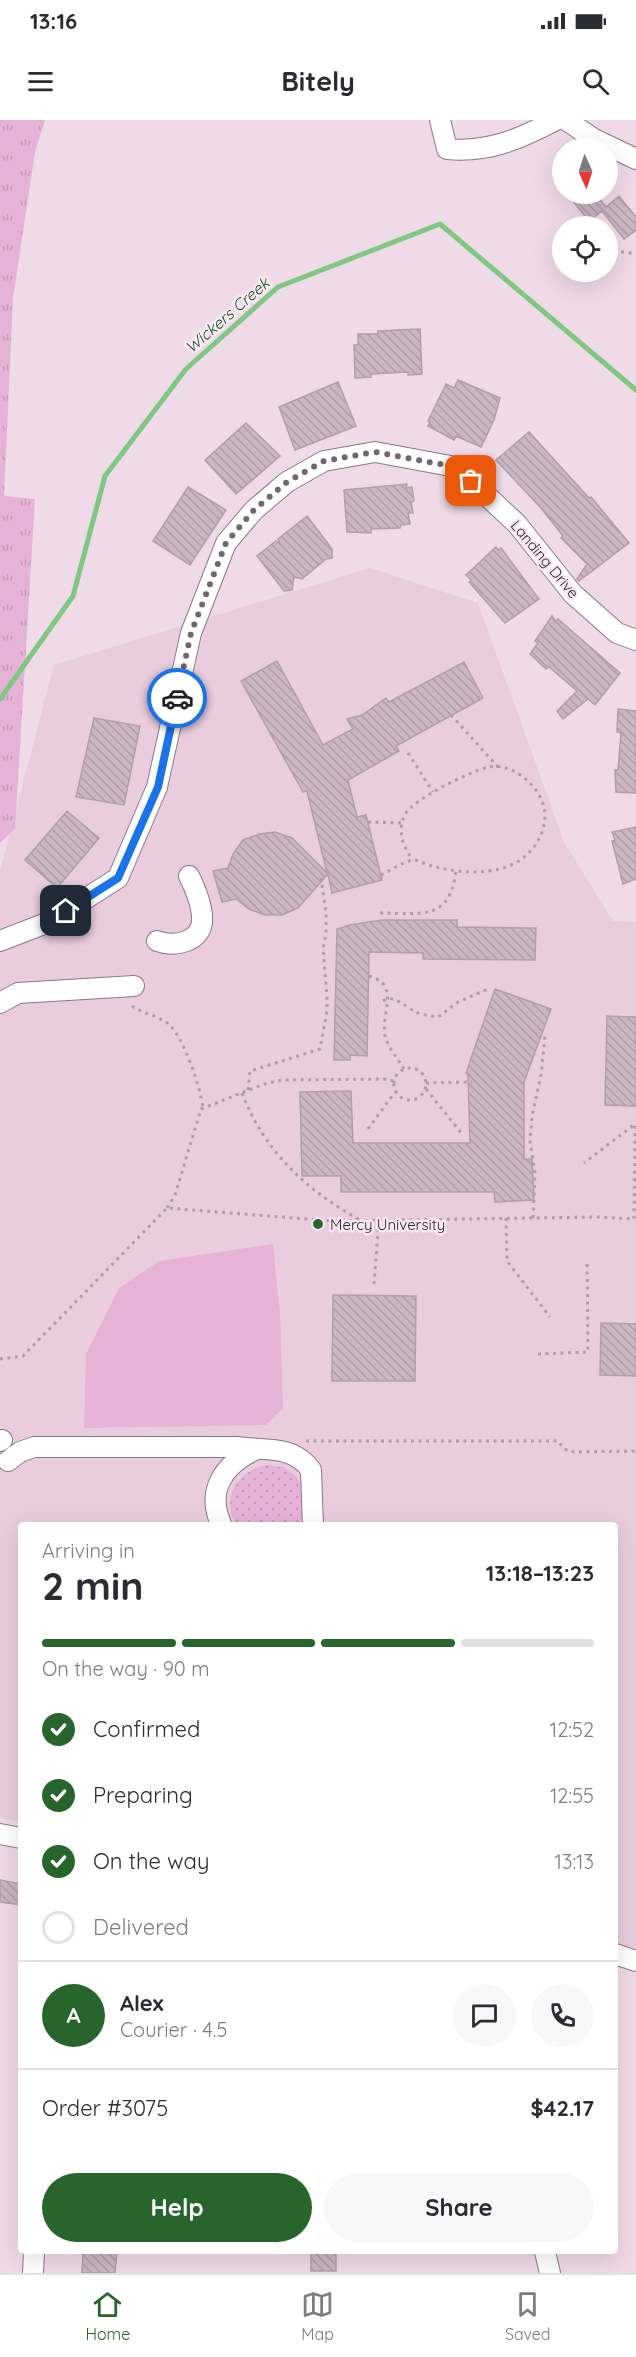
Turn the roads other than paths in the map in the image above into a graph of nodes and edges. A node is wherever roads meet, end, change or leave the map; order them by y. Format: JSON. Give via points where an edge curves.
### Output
{"nodes":[{"id":1,"x":440,"y":120,"type":"edge"},
{"id":2,"x":556,"y":120,"type":"edge"},
{"id":3,"x":567,"y":120,"type":"edge"},
{"id":4,"x":636,"y":159,"type":"edge"},
{"id":5,"x":636,"y":640,"type":"edge"},
{"id":6,"x":189,"y":876,"type":"dead end"},
{"id":7,"x":0,"y":941,"type":"edge"},
{"id":8,"x":157,"y":941,"type":"dead end"},
{"id":9,"x":132,"y":994,"type":"road end"},
{"id":10,"x":0,"y":1003,"type":"edge"},
{"id":11,"x":255,"y":1450,"type":"junction"},
{"id":12,"x":8,"y":1461,"type":"dead end"},
{"id":13,"x":220,"y":1522,"type":"edge"},
{"id":14,"x":313,"y":1522,"type":"edge"},
{"id":15,"x":0,"y":1834,"type":"edge"},
{"id":16,"x":18,"y":1837,"type":"edge"},
{"id":17,"x":618,"y":1955,"type":"edge"},
{"id":18,"x":636,"y":1961,"type":"edge"},
{"id":19,"x":34,"y":2254,"type":"edge"},
{"id":20,"x":545,"y":2254,"type":"edge"},
{"id":21,"x":33,"y":2273,"type":"edge"},
{"id":22,"x":550,"y":2273,"type":"edge"}],
"edges":[{"from":1,"to":2,"type":"street","via":[[447,149],[463,151],[521,139]]},
{"from":3,"to":4,"type":"street","via":[[594,139]]},
{"from":5,"to":7,"type":"street","name":"Landing Drive","via":[[617,633],[573,594],[516,524],[456,467],[375,452],[324,461],[287,482],[254,510],[226,543],[191,633],[158,787],[118,878],[49,922]]},
{"from":6,"to":8,"type":"street","via":[[201,910],[197,934],[186,942],[167,945]]},
{"from":9,"to":10,"type":"street","via":[[18,993]]},
{"from":11,"to":12,"type":"street","via":[[34,1447]]},
{"from":11,"to":13,"type":"street","via":[[226,1469],[218,1484],[215,1501]]},
{"from":11,"to":14,"type":"street","via":[[274,1448],[292,1453],[307,1464],[311,1470]]},
{"from":15,"to":16,"type":"street"},
{"from":17,"to":18,"type":"street"},
{"from":19,"to":21,"type":"street"},
{"from":20,"to":22,"type":"street"}]}
